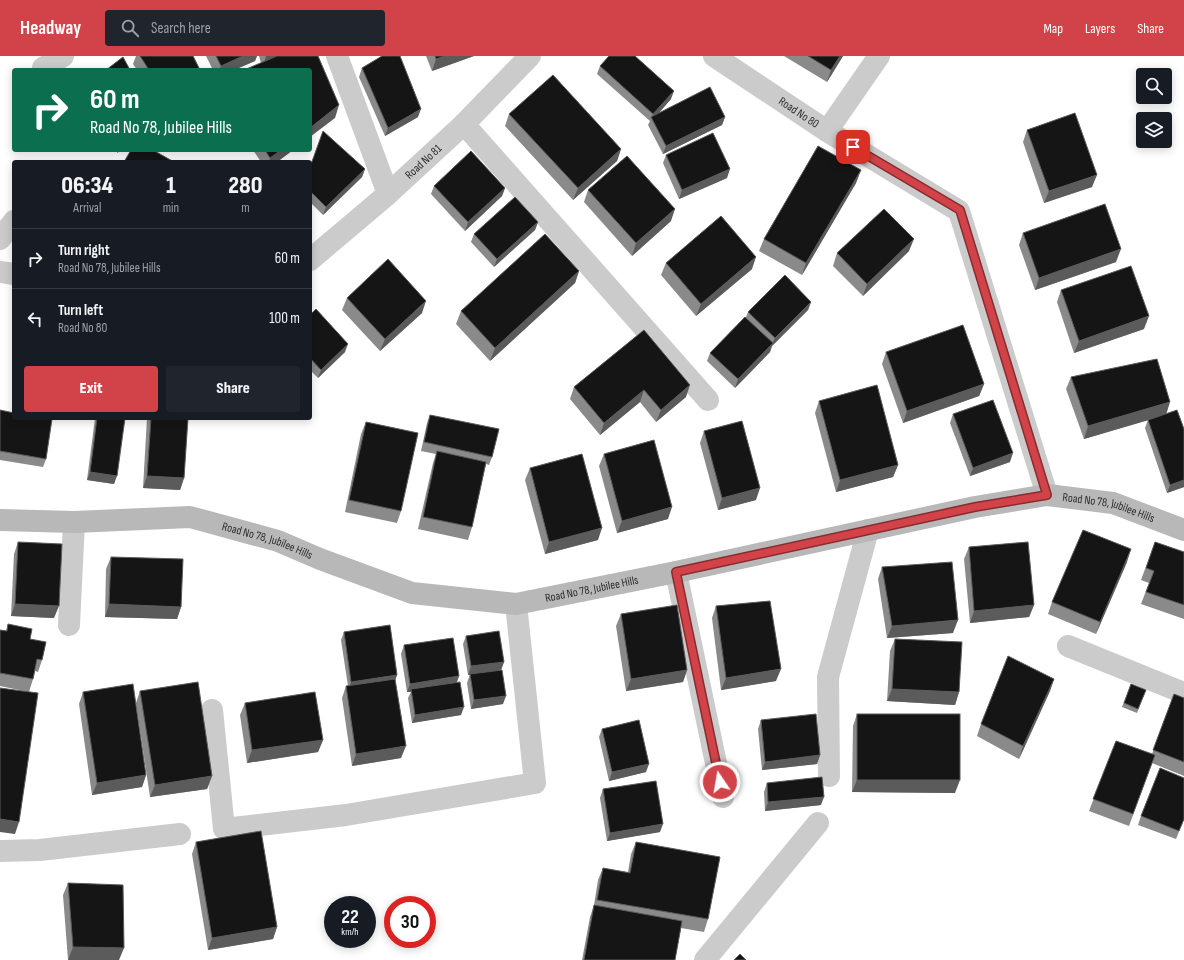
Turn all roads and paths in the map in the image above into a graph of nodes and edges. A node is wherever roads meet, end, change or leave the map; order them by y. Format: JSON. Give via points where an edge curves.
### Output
{"nodes":[{"id":1,"x":63,"y":56,"type":"edge"},
{"id":2,"x":336,"y":56,"type":"edge"},
{"id":3,"x":530,"y":56,"type":"edge"},
{"id":4,"x":714,"y":56,"type":"edge"},
{"id":5,"x":879,"y":56,"type":"edge"},
{"id":6,"x":43,"y":68,"type":"dead end"},
{"id":7,"x":464,"y":124,"type":"junction"},
{"id":8,"x":827,"y":131,"type":"junction"},
{"id":9,"x":388,"y":194,"type":"junction"},
{"id":10,"x":12,"y":224,"type":"edge"},
{"id":11,"x":0,"y":239,"type":"edge"},
{"id":12,"x":312,"y":258,"type":"edge"},
{"id":13,"x":0,"y":272,"type":"edge"},
{"id":14,"x":12,"y":274,"type":"edge"},
{"id":15,"x":708,"y":400,"type":"dead end"},
{"id":16,"x":1047,"y":495,"type":"junction"},
{"id":17,"x":0,"y":520,"type":"edge"},
{"id":18,"x":74,"y":522,"type":"junction"},
{"id":19,"x":868,"y":530,"type":"junction"},
{"id":20,"x":1184,"y":530,"type":"edge"},
{"id":21,"x":676,"y":572,"type":"junction"},
{"id":22,"x":516,"y":604,"type":"junction"},
{"id":23,"x":69,"y":625,"type":"dead end"},
{"id":24,"x":1068,"y":646,"type":"dead end"},
{"id":25,"x":1184,"y":693,"type":"edge"},
{"id":26,"x":212,"y":710,"type":"dead end"},
{"id":27,"x":829,"y":776,"type":"dead end"},
{"id":28,"x":723,"y":797,"type":"dead end"},
{"id":29,"x":818,"y":823,"type":"dead end"},
{"id":30,"x":180,"y":834,"type":"dead end"},
{"id":31,"x":0,"y":851,"type":"edge"},
{"id":32,"x":705,"y":960,"type":"edge"}],
"edges":[{"from":1,"to":6,"type":"street"},
{"from":2,"to":9,"type":"street"},
{"from":3,"to":7,"type":"street","name":"Road No 81"},
{"from":4,"to":8,"type":"street","name":"Road No 80"},
{"from":5,"to":8,"type":"street"},
{"from":7,"to":9,"type":"street","name":"Road No 81"},
{"from":7,"to":15,"type":"street"},
{"from":8,"to":16,"type":"street","name":"Road No 80","via":[[960,210]]},
{"from":9,"to":12,"type":"street","name":"Road No 81"},
{"from":10,"to":11,"type":"street"},
{"from":13,"to":14,"type":"street"},
{"from":16,"to":19,"type":"main road","name":"Road No 78, Jubilee Hills","via":[[975,507]]},
{"from":16,"to":20,"type":"main road","name":"Road No 78, Jubilee Hills","via":[[1113,503]]},
{"from":17,"to":18,"type":"main road","name":"Road No 78, Jubilee Hills"},
{"from":18,"to":22,"type":"main road","name":"Road No 78, Jubilee Hills","via":[[190,517],[278,541],[412,593]]},
{"from":18,"to":23,"type":"street"},
{"from":19,"to":21,"type":"main road","name":"Road No 78, Jubilee Hills"},
{"from":19,"to":27,"type":"street","via":[[828,677]]},
{"from":21,"to":22,"type":"main road","name":"Road No 78, Jubilee Hills"},
{"from":21,"to":28,"type":"street"},
{"from":22,"to":26,"type":"street","via":[[535,783],[346,815],[224,829]]},
{"from":24,"to":25,"type":"street"},
{"from":29,"to":32,"type":"street"},
{"from":30,"to":31,"type":"street","via":[[40,850]]}]}
